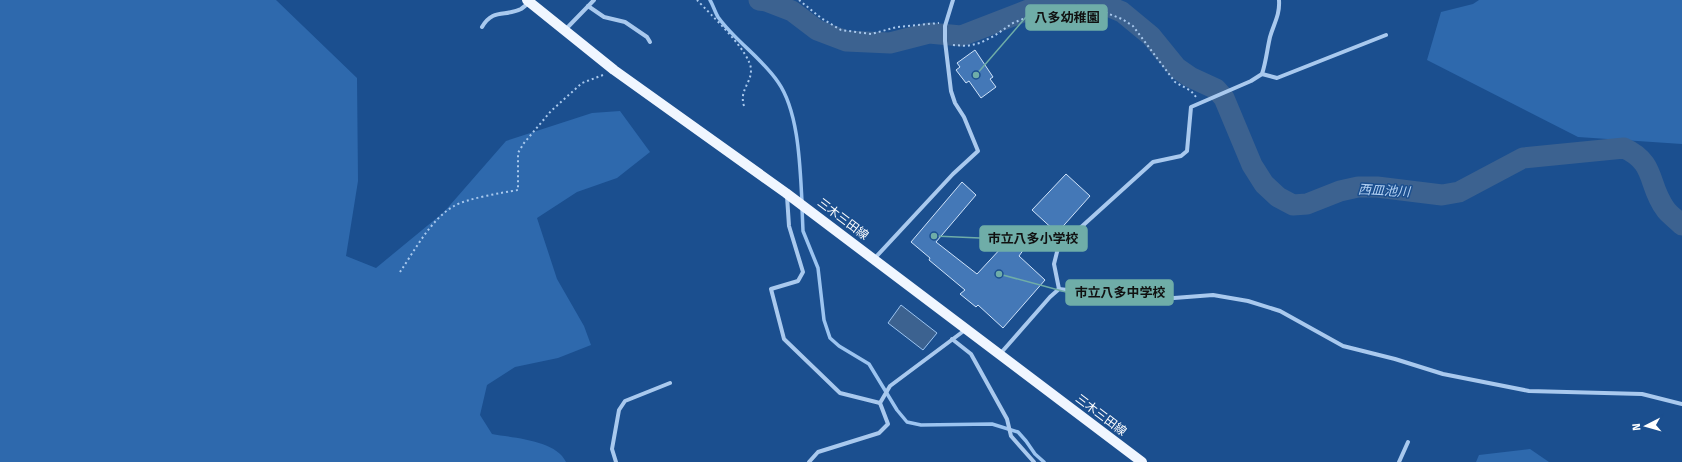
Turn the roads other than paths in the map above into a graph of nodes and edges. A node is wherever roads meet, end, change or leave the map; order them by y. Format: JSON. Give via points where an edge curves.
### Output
{"nodes":[{"id":1,"x":594,"y":0,"type":"edge"},
{"id":2,"x":953,"y":0,"type":"edge"},
{"id":3,"x":1279,"y":0,"type":"edge"},
{"id":4,"x":528,"y":1,"type":"edge"},
{"id":5,"x":588,"y":6,"type":"junction"},
{"id":6,"x":482,"y":27,"type":"dead end"},
{"id":7,"x":565,"y":31,"type":"junction"},
{"id":8,"x":1386,"y":35,"type":"dead end"},
{"id":9,"x":650,"y":42,"type":"dead end"},
{"id":10,"x":1262,"y":74,"type":"junction"},
{"id":11,"x":790,"y":196,"type":"junction"},
{"id":12,"x":874,"y":259,"type":"junction"},
{"id":13,"x":1059,"y":289,"type":"junction"},
{"id":14,"x":966,"y":328,"type":"junction"},
{"id":15,"x":952,"y":339,"type":"junction"},
{"id":16,"x":999,"y":354,"type":"junction"},
{"id":17,"x":670,"y":383,"type":"dead end"},
{"id":18,"x":880,"y":403,"type":"junction"},
{"id":19,"x":1682,"y":404,"type":"edge"},
{"id":20,"x":1408,"y":442,"type":"dead end"},
{"id":21,"x":1140,"y":461,"type":"edge"},
{"id":22,"x":616,"y":462,"type":"edge"},
{"id":23,"x":809,"y":462,"type":"edge"},
{"id":24,"x":1034,"y":462,"type":"edge"},
{"id":25,"x":1399,"y":462,"type":"edge"}],
"edges":[{"from":1,"to":5,"type":"street"},
{"from":2,"to":12,"type":"street","via":[[945,24],[951,91],[978,151],[953,174]]},
{"from":3,"to":10,"type":"street","via":[[1280,10],[1270,37],[1267,61]]},
{"from":4,"to":6,"type":"street","via":[[522,9],[493,15]]},
{"from":4,"to":7,"type":"main road","name":"三木三田線"},
{"from":5,"to":7,"type":"street"},
{"from":5,"to":9,"type":"street","via":[[604,17],[625,22],[647,37]]},
{"from":7,"to":11,"type":"main road","name":"三木三田線","via":[[614,70]]},
{"from":8,"to":10,"type":"street","via":[[1277,78]]},
{"from":10,"to":13,"type":"street","via":[[1191,107],[1187,151],[1181,156],[1153,162],[1058,248],[1054,264]]},
{"from":11,"to":12,"type":"main road","name":"三木三田線"},
{"from":11,"to":18,"type":"street","via":[[789,226],[803,272],[798,281],[771,289],[784,339],[840,393]]},
{"from":12,"to":14,"type":"main road","name":"三木三田線"},
{"from":13,"to":16,"type":"street"},
{"from":13,"to":19,"type":"street","via":[[1111,290],[1174,298],[1213,295],[1248,301],[1280,311],[1343,346],[1443,374],[1529,390],[1642,394]]},
{"from":14,"to":15,"type":"street"},
{"from":14,"to":16,"type":"main road","name":"三木三田線"},
{"from":15,"to":18,"type":"street","via":[[890,386]]},
{"from":15,"to":24,"type":"street","via":[[971,354],[1007,419],[1010,436]]},
{"from":16,"to":21,"type":"main road","name":"三木三田線"},
{"from":17,"to":22,"type":"street","via":[[625,401],[618,410],[612,449]]},
{"from":18,"to":23,"type":"street","via":[[888,424],[879,433],[818,452]]},
{"from":20,"to":25,"type":"street"}]}
